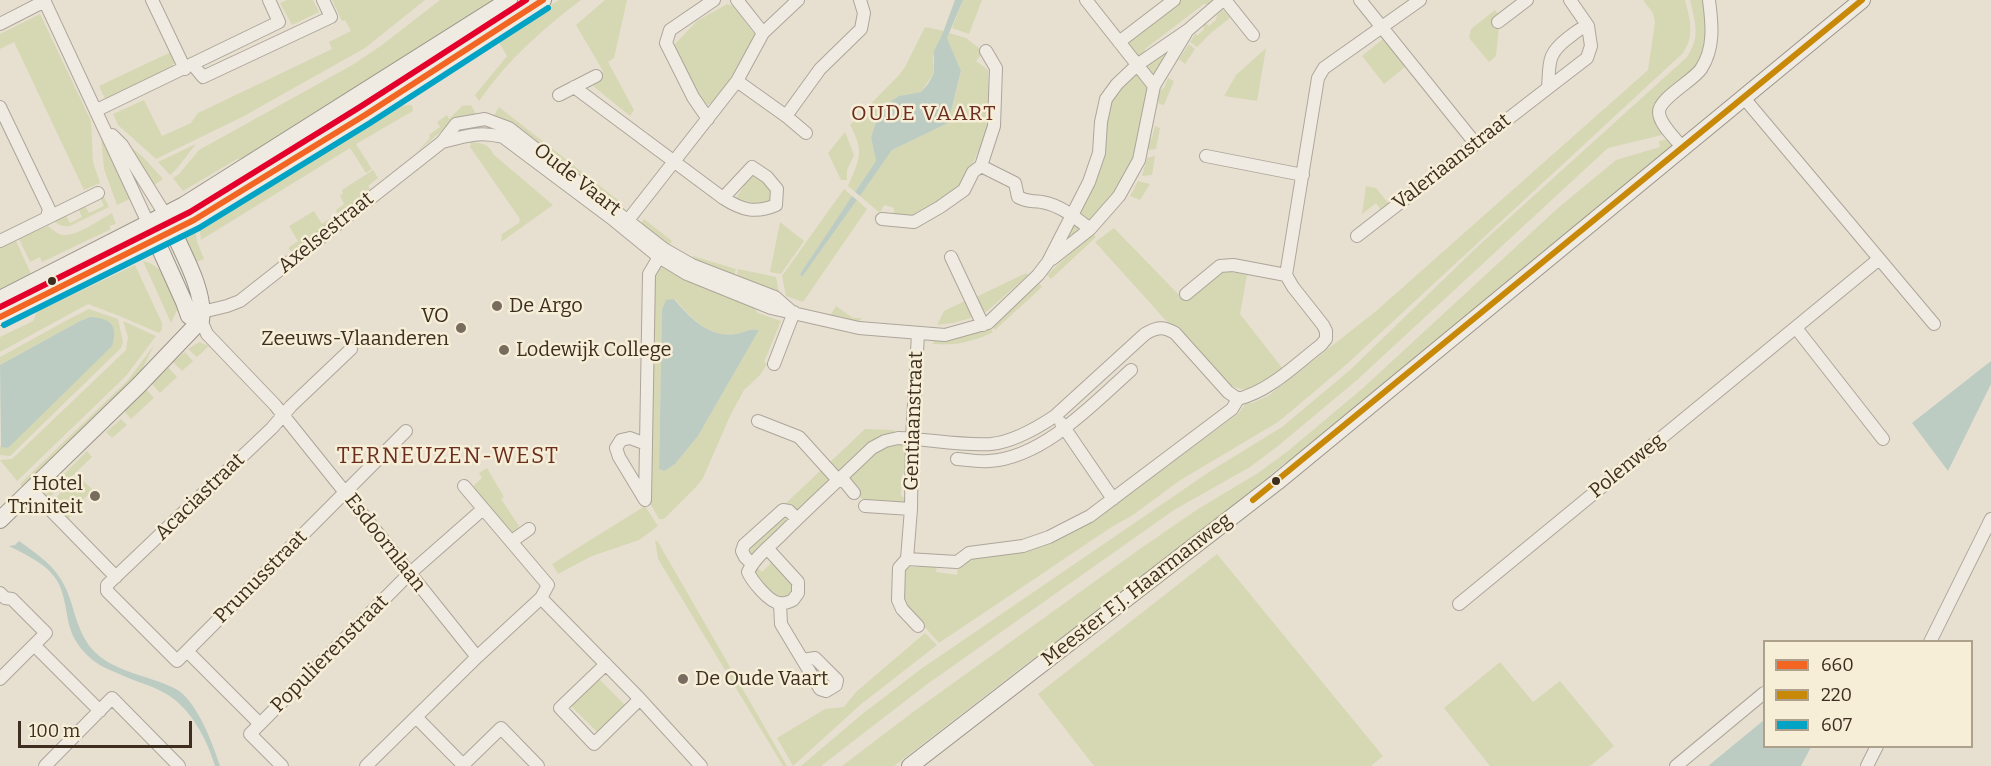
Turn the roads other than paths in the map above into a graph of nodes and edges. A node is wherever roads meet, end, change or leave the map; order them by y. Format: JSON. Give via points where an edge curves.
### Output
{"nodes":[{"id":1,"x":152,"y":0,"type":"edge"},
{"id":2,"x":269,"y":0,"type":"edge"},
{"id":3,"x":323,"y":0,"type":"edge"},
{"id":4,"x":509,"y":0,"type":"edge"},
{"id":5,"x":543,"y":0,"type":"edge"},
{"id":6,"x":714,"y":0,"type":"edge"},
{"id":7,"x":737,"y":0,"type":"edge"},
{"id":8,"x":798,"y":0,"type":"edge"},
{"id":9,"x":860,"y":0,"type":"edge"},
{"id":10,"x":1086,"y":0,"type":"edge"},
{"id":11,"x":1174,"y":0,"type":"edge"},
{"id":12,"x":1224,"y":0,"type":"edge"},
{"id":13,"x":1360,"y":0,"type":"edge"},
{"id":14,"x":1420,"y":0,"type":"edge"},
{"id":15,"x":1527,"y":0,"type":"edge"},
{"id":16,"x":1570,"y":0,"type":"edge"},
{"id":17,"x":1709,"y":0,"type":"edge"},
{"id":18,"x":1862,"y":0,"type":"edge"},
{"id":19,"x":44,"y":1,"type":"edge"},
{"id":20,"x":1498,"y":22,"type":"dead end"},
{"id":21,"x":0,"y":24,"type":"edge"},
{"id":22,"x":1588,"y":26,"type":"junction"},
{"id":23,"x":1381,"y":27,"type":"junction"},
{"id":24,"x":1188,"y":30,"type":"junction"},
{"id":25,"x":763,"y":33,"type":"junction"},
{"id":26,"x":1253,"y":35,"type":"dead end"},
{"id":27,"x":1119,"y":42,"type":"junction"},
{"id":28,"x":986,"y":51,"type":"dead end"},
{"id":29,"x":1137,"y":65,"type":"junction"},
{"id":30,"x":189,"y":67,"type":"junction"},
{"id":31,"x":596,"y":76,"type":"dead end"},
{"id":32,"x":737,"y":81,"type":"junction"},
{"id":33,"x":1155,"y":86,"type":"junction"},
{"id":34,"x":574,"y":87,"type":"junction"},
{"id":35,"x":1548,"y":88,"type":"junction"},
{"id":36,"x":559,"y":95,"type":"dead end"},
{"id":37,"x":1744,"y":98,"type":"junction"},
{"id":38,"x":0,"y":107,"type":"edge"},
{"id":39,"x":97,"y":110,"type":"junction"},
{"id":40,"x":786,"y":116,"type":"junction"},
{"id":41,"x":485,"y":119,"type":"joint"},
{"id":42,"x":708,"y":119,"type":"junction"},
{"id":43,"x":105,"y":128,"type":"junction"},
{"id":44,"x":487,"y":133,"type":"joint"},
{"id":45,"x":806,"y":133,"type":"dead end"},
{"id":46,"x":442,"y":142,"type":"junction"},
{"id":47,"x":1475,"y":143,"type":"junction"},
{"id":48,"x":1682,"y":147,"type":"junction"},
{"id":49,"x":1206,"y":156,"type":"dead end"},
{"id":50,"x":674,"y":163,"type":"junction"},
{"id":51,"x":981,"y":166,"type":"junction"},
{"id":52,"x":1303,"y":175,"type":"junction"},
{"id":53,"x":98,"y":193,"type":"dead end"},
{"id":54,"x":723,"y":198,"type":"dead end"},
{"id":55,"x":1072,"y":214,"type":"junction"},
{"id":56,"x":47,"y":217,"type":"junction"},
{"id":57,"x":882,"y":219,"type":"dead end"},
{"id":58,"x":169,"y":223,"type":"junction"},
{"id":59,"x":626,"y":224,"type":"junction"},
{"id":60,"x":1090,"y":229,"type":"junction"},
{"id":61,"x":152,"y":232,"type":"junction"},
{"id":62,"x":1357,"y":236,"type":"dead end"},
{"id":63,"x":0,"y":241,"type":"edge"},
{"id":64,"x":661,"y":253,"type":"junction"},
{"id":65,"x":951,"y":257,"type":"dead end"},
{"id":66,"x":1879,"y":259,"type":"junction"},
{"id":67,"x":1048,"y":262,"type":"junction"},
{"id":68,"x":1286,"y":275,"type":"junction"},
{"id":69,"x":1186,"y":294,"type":"dead end"},
{"id":70,"x":0,"y":299,"type":"edge"},
{"id":71,"x":793,"y":312,"type":"junction"},
{"id":72,"x":197,"y":316,"type":"junction"},
{"id":73,"x":0,"y":317,"type":"edge"},
{"id":74,"x":1934,"y":324,"type":"dead end"},
{"id":75,"x":983,"y":325,"type":"junction"},
{"id":76,"x":1796,"y":328,"type":"junction"},
{"id":77,"x":918,"y":334,"type":"junction"},
{"id":78,"x":351,"y":349,"type":"dead end"},
{"id":79,"x":774,"y":364,"type":"dead end"},
{"id":80,"x":1131,"y":370,"type":"dead end"},
{"id":81,"x":1238,"y":399,"type":"junction"},
{"id":82,"x":283,"y":416,"type":"junction"},
{"id":83,"x":1055,"y":416,"type":"junction"},
{"id":84,"x":758,"y":421,"type":"dead end"},
{"id":85,"x":1065,"y":428,"type":"junction"},
{"id":86,"x":406,"y":431,"type":"dead end"},
{"id":87,"x":912,"y":438,"type":"junction"},
{"id":88,"x":1883,"y":439,"type":"dead end"},
{"id":89,"x":646,"y":444,"type":"junction"},
{"id":90,"x":957,"y":459,"type":"dead end"},
{"id":91,"x":839,"y":479,"type":"junction"},
{"id":92,"x":464,"y":486,"type":"dead end"},
{"id":93,"x":31,"y":490,"type":"junction"},
{"id":94,"x":345,"y":493,"type":"junction"},
{"id":95,"x":854,"y":493,"type":"dead end"},
{"id":96,"x":1113,"y":499,"type":"junction"},
{"id":97,"x":865,"y":506,"type":"dead end"},
{"id":98,"x":483,"y":509,"type":"junction"},
{"id":99,"x":911,"y":509,"type":"junction"},
{"id":100,"x":797,"y":519,"type":"junction"},
{"id":101,"x":1991,"y":519,"type":"edge"},
{"id":102,"x":0,"y":520,"type":"edge"},
{"id":103,"x":529,"y":530,"type":"dead end"},
{"id":104,"x":512,"y":541,"type":"junction"},
{"id":105,"x":767,"y":548,"type":"junction"},
{"id":106,"x":907,"y":559,"type":"junction"},
{"id":107,"x":752,"y":564,"type":"junction"},
{"id":108,"x":409,"y":574,"type":"junction"},
{"id":109,"x":116,"y":577,"type":"junction"},
{"id":110,"x":0,"y":592,"type":"edge"},
{"id":111,"x":542,"y":598,"type":"junction"},
{"id":112,"x":780,"y":604,"type":"junction"},
{"id":113,"x":1459,"y":604,"type":"dead end"},
{"id":114,"x":918,"y":626,"type":"dead end"},
{"id":115,"x":1931,"y":640,"type":"edge"},
{"id":116,"x":34,"y":645,"type":"junction"},
{"id":117,"x":187,"y":651,"type":"junction"},
{"id":118,"x":477,"y":657,"type":"junction"},
{"id":119,"x":803,"y":660,"type":"dead end"},
{"id":120,"x":606,"y":664,"type":"junction"},
{"id":121,"x":0,"y":679,"type":"edge"},
{"id":122,"x":1763,"y":694,"type":"edge"},
{"id":123,"x":640,"y":699,"type":"junction"},
{"id":124,"x":100,"y":711,"type":"junction"},
{"id":125,"x":416,"y":717,"type":"junction"},
{"id":126,"x":260,"y":724,"type":"junction"},
{"id":127,"x":1876,"y":748,"type":"edge"},
{"id":128,"x":45,"y":766,"type":"edge"},
{"id":129,"x":179,"y":766,"type":"edge"},
{"id":130,"x":282,"y":766,"type":"edge"},
{"id":131,"x":366,"y":766,"type":"edge"},
{"id":132,"x":464,"y":766,"type":"edge"},
{"id":133,"x":538,"y":766,"type":"edge"},
{"id":134,"x":701,"y":766,"type":"edge"},
{"id":135,"x":910,"y":766,"type":"edge"},
{"id":136,"x":1676,"y":766,"type":"edge"},
{"id":137,"x":1867,"y":766,"type":"edge"}],
"edges":[{"from":1,"to":30,"type":"street"},
{"from":2,"to":30,"type":"street","via":[[279,22]]},
{"from":3,"to":30,"type":"street","via":[[331,17],[203,77]]},
{"from":4,"to":58,"type":"main road"},
{"from":5,"to":58,"type":"main road","via":[[194,220]]},
{"from":6,"to":42,"type":"street","via":[[670,30],[666,43]]},
{"from":7,"to":25,"type":"street"},
{"from":8,"to":25,"type":"street"},
{"from":9,"to":40,"type":"street","via":[[864,14],[861,28],[820,69]]},
{"from":10,"to":27,"type":"street"},
{"from":11,"to":27,"type":"street"},
{"from":12,"to":24,"type":"street","name":"Oude Vaart"},
{"from":12,"to":26,"type":"street"},
{"from":13,"to":23,"type":"street"},
{"from":14,"to":23,"type":"street"},
{"from":15,"to":20,"type":"street"},
{"from":16,"to":22,"type":"street"},
{"from":17,"to":48,"type":"street","via":[[1710,49],[1701,70],[1659,111],[1661,120]]},
{"from":18,"to":37,"type":"main road","name":"Meester F.J. Haarmanweg"},
{"from":19,"to":21,"type":"street"},
{"from":19,"to":39,"type":"street"},
{"from":22,"to":35,"type":"street","via":[[1554,49]]},
{"from":22,"to":35,"type":"street","name":"Valeriaanstraat","via":[[1591,46],[1587,58]]},
{"from":23,"to":47,"type":"street"},
{"from":23,"to":52,"type":"street","via":[[1324,68],[1318,78]]},
{"from":24,"to":29,"type":"street","name":"Oude Vaart"},
{"from":24,"to":33,"type":"street","name":"Oude Vaart"},
{"from":25,"to":32,"type":"street"},
{"from":27,"to":29,"type":"street"},
{"from":28,"to":51,"type":"street","via":[[996,68],[994,126]]},
{"from":29,"to":33,"type":"street"},
{"from":29,"to":55,"type":"street","name":"Oude Vaart","via":[[1106,99],[1099,153]]},
{"from":30,"to":39,"type":"street"},
{"from":31,"to":34,"type":"street"},
{"from":32,"to":40,"type":"street"},
{"from":32,"to":42,"type":"street"},
{"from":33,"to":60,"type":"street","name":"Oude Vaart","via":[[1139,160],[1119,196]]},
{"from":34,"to":36,"type":"street"},
{"from":34,"to":50,"type":"street"},
{"from":35,"to":47,"type":"street","name":"Valeriaanstraat"},
{"from":37,"to":48,"type":"main road","name":"Meester F.J. Haarmanweg"},
{"from":37,"to":66,"type":"street"},
{"from":38,"to":56,"type":"street","via":[[49,209]]},
{"from":39,"to":43,"type":"street"},
{"from":40,"to":45,"type":"street"},
{"from":41,"to":46,"type":"street","name":"Axelsestraat","via":[[456,124]]},
{"from":41,"to":59,"type":"street","name":"Oude Vaart","via":[[509,128]]},
{"from":42,"to":50,"type":"street"},
{"from":43,"to":58,"type":"street","via":[[122,146]]},
{"from":43,"to":61,"type":"street"},
{"from":44,"to":46,"type":"street","name":"Axelsestraat"},
{"from":44,"to":59,"type":"street","name":"Oude Vaart","via":[[502,137]]},
{"from":46,"to":72,"type":"street","name":"Axelsestraat","via":[[240,301]]},
{"from":47,"to":62,"type":"street","name":"Valeriaanstraat"},
{"from":48,"to":135,"type":"main road","name":"Meester F.J. Haarmanweg","via":[[1277,482]]},
{"from":49,"to":52,"type":"street"},
{"from":50,"to":54,"type":"street"},
{"from":50,"to":59,"type":"street"},
{"from":51,"to":55,"type":"street","via":[[1015,183],[1018,197]]},
{"from":51,"to":57,"type":"street","via":[[973,172],[964,190],[914,222]]},
{"from":52,"to":68,"type":"street"},
{"from":53,"to":56,"type":"street"},
{"from":55,"to":60,"type":"street"},
{"from":55,"to":67,"type":"street","name":"Oude Vaart"},
{"from":56,"to":63,"type":"street"},
{"from":58,"to":61,"type":"main road"},
{"from":58,"to":72,"type":"main road","via":[[200,294]]},
{"from":59,"to":64,"type":"street","name":"Oude Vaart"},
{"from":60,"to":67,"type":"street","name":"Oude Vaart"},
{"from":61,"to":70,"type":"main road"},
{"from":61,"to":72,"type":"main road","via":[[184,302]]},
{"from":61,"to":73,"type":"main road"},
{"from":64,"to":71,"type":"street","name":"Oude Vaart","via":[[687,274],[771,308]]},
{"from":64,"to":89,"type":"street","via":[[649,274]]},
{"from":65,"to":75,"type":"street"},
{"from":66,"to":74,"type":"street"},
{"from":66,"to":76,"type":"street","name":"Polenweg"},
{"from":67,"to":75,"type":"street","name":"Oude Vaart"},
{"from":68,"to":69,"type":"street","via":[[1220,266]]},
{"from":68,"to":81,"type":"street","via":[[1323,325],[1326,339],[1262,390]]},
{"from":71,"to":77,"type":"street","name":"Oude Vaart","via":[[859,328]]},
{"from":71,"to":79,"type":"street"},
{"from":72,"to":82,"type":"street","name":"Esdoornlaan","via":[[207,334]]},
{"from":72,"to":93,"type":"main road","via":[[158,365]]},
{"from":75,"to":77,"type":"street","name":"Oude Vaart","via":[[945,335]]},
{"from":76,"to":88,"type":"street"},
{"from":76,"to":113,"type":"street","name":"Polenweg"},
{"from":77,"to":87,"type":"street","name":"Gentiaanstraat"},
{"from":78,"to":82,"type":"street","name":"Acaciastraat"},
{"from":80,"to":85,"type":"street"},
{"from":81,"to":83,"type":"street","via":[[1166,327],[1145,334]]},
{"from":81,"to":96,"type":"street","via":[[1232,409]]},
{"from":82,"to":94,"type":"street","name":"Esdoornlaan"},
{"from":82,"to":109,"type":"street","name":"Acaciastraat"},
{"from":83,"to":85,"type":"street"},
{"from":83,"to":87,"type":"street","via":[[993,444]]},
{"from":84,"to":91,"type":"street","via":[[799,437]]},
{"from":85,"to":90,"type":"street","via":[[1045,442],[1012,455],[990,461]]},
{"from":85,"to":96,"type":"street"},
{"from":86,"to":94,"type":"street","name":"Prunusstraat"},
{"from":87,"to":91,"type":"street","via":[[885,441],[872,448]]},
{"from":87,"to":99,"type":"street","name":"Gentiaanstraat"},
{"from":89,"to":89,"type":"street","via":[[645,466],[645,500],[616,448],[621,440],[630,438]]},
{"from":91,"to":95,"type":"street"},
{"from":91,"to":100,"type":"street"},
{"from":92,"to":98,"type":"street"},
{"from":93,"to":102,"type":"main road"},
{"from":93,"to":109,"type":"street"},
{"from":94,"to":108,"type":"street","name":"Esdoornlaan"},
{"from":94,"to":117,"type":"street","name":"Prunusstraat"},
{"from":96,"to":106,"type":"street","via":[[1090,516],[1023,546],[969,553],[957,562]]},
{"from":97,"to":99,"type":"street","name":"Gentiaanstraat"},
{"from":98,"to":104,"type":"street"},
{"from":98,"to":108,"type":"street","name":"Populierenstraat"},
{"from":99,"to":106,"type":"street","name":"Gentiaanstraat"},
{"from":100,"to":105,"type":"street"},
{"from":100,"to":107,"type":"street","via":[[783,510],[744,545],[742,551]]},
{"from":101,"to":115,"type":"street"},
{"from":103,"to":104,"type":"street"},
{"from":104,"to":111,"type":"street","via":[[548,585]]},
{"from":105,"to":107,"type":"street"},
{"from":105,"to":112,"type":"street","via":[[798,582],[793,600]]},
{"from":106,"to":114,"type":"street","name":"Gentiaanstraat","via":[[899,568],[898,600]]},
{"from":107,"to":112,"type":"street","via":[[748,572],[753,582]]},
{"from":108,"to":118,"type":"street","name":"Esdoornlaan"},
{"from":108,"to":126,"type":"street","name":"Populierenstraat"},
{"from":109,"to":117,"type":"street","name":"Prunusstraat","via":[[107,585],[107,591],[177,661]]},
{"from":110,"to":116,"type":"street","via":[[5,598],[12,598],[46,633]]},
{"from":111,"to":118,"type":"street"},
{"from":111,"to":120,"type":"street"},
{"from":112,"to":119,"type":"street","via":[[781,624]]},
{"from":116,"to":121,"type":"street"},
{"from":116,"to":124,"type":"street"},
{"from":117,"to":126,"type":"street"},
{"from":118,"to":125,"type":"street"},
{"from":120,"to":123,"type":"street"},
{"from":120,"to":123,"type":"street","via":[[560,708],[594,744]]},
{"from":122,"to":136,"type":"street"},
{"from":123,"to":134,"type":"street"},
{"from":124,"to":128,"type":"street"},
{"from":124,"to":129,"type":"street","via":[[112,698]]},
{"from":125,"to":131,"type":"street"},
{"from":125,"to":132,"type":"street"},
{"from":126,"to":130,"type":"street","name":"Populierenstraat","via":[[250,734]]},
{"from":127,"to":137,"type":"street"},
{"from":132,"to":133,"type":"street","via":[[501,728]]}]}
